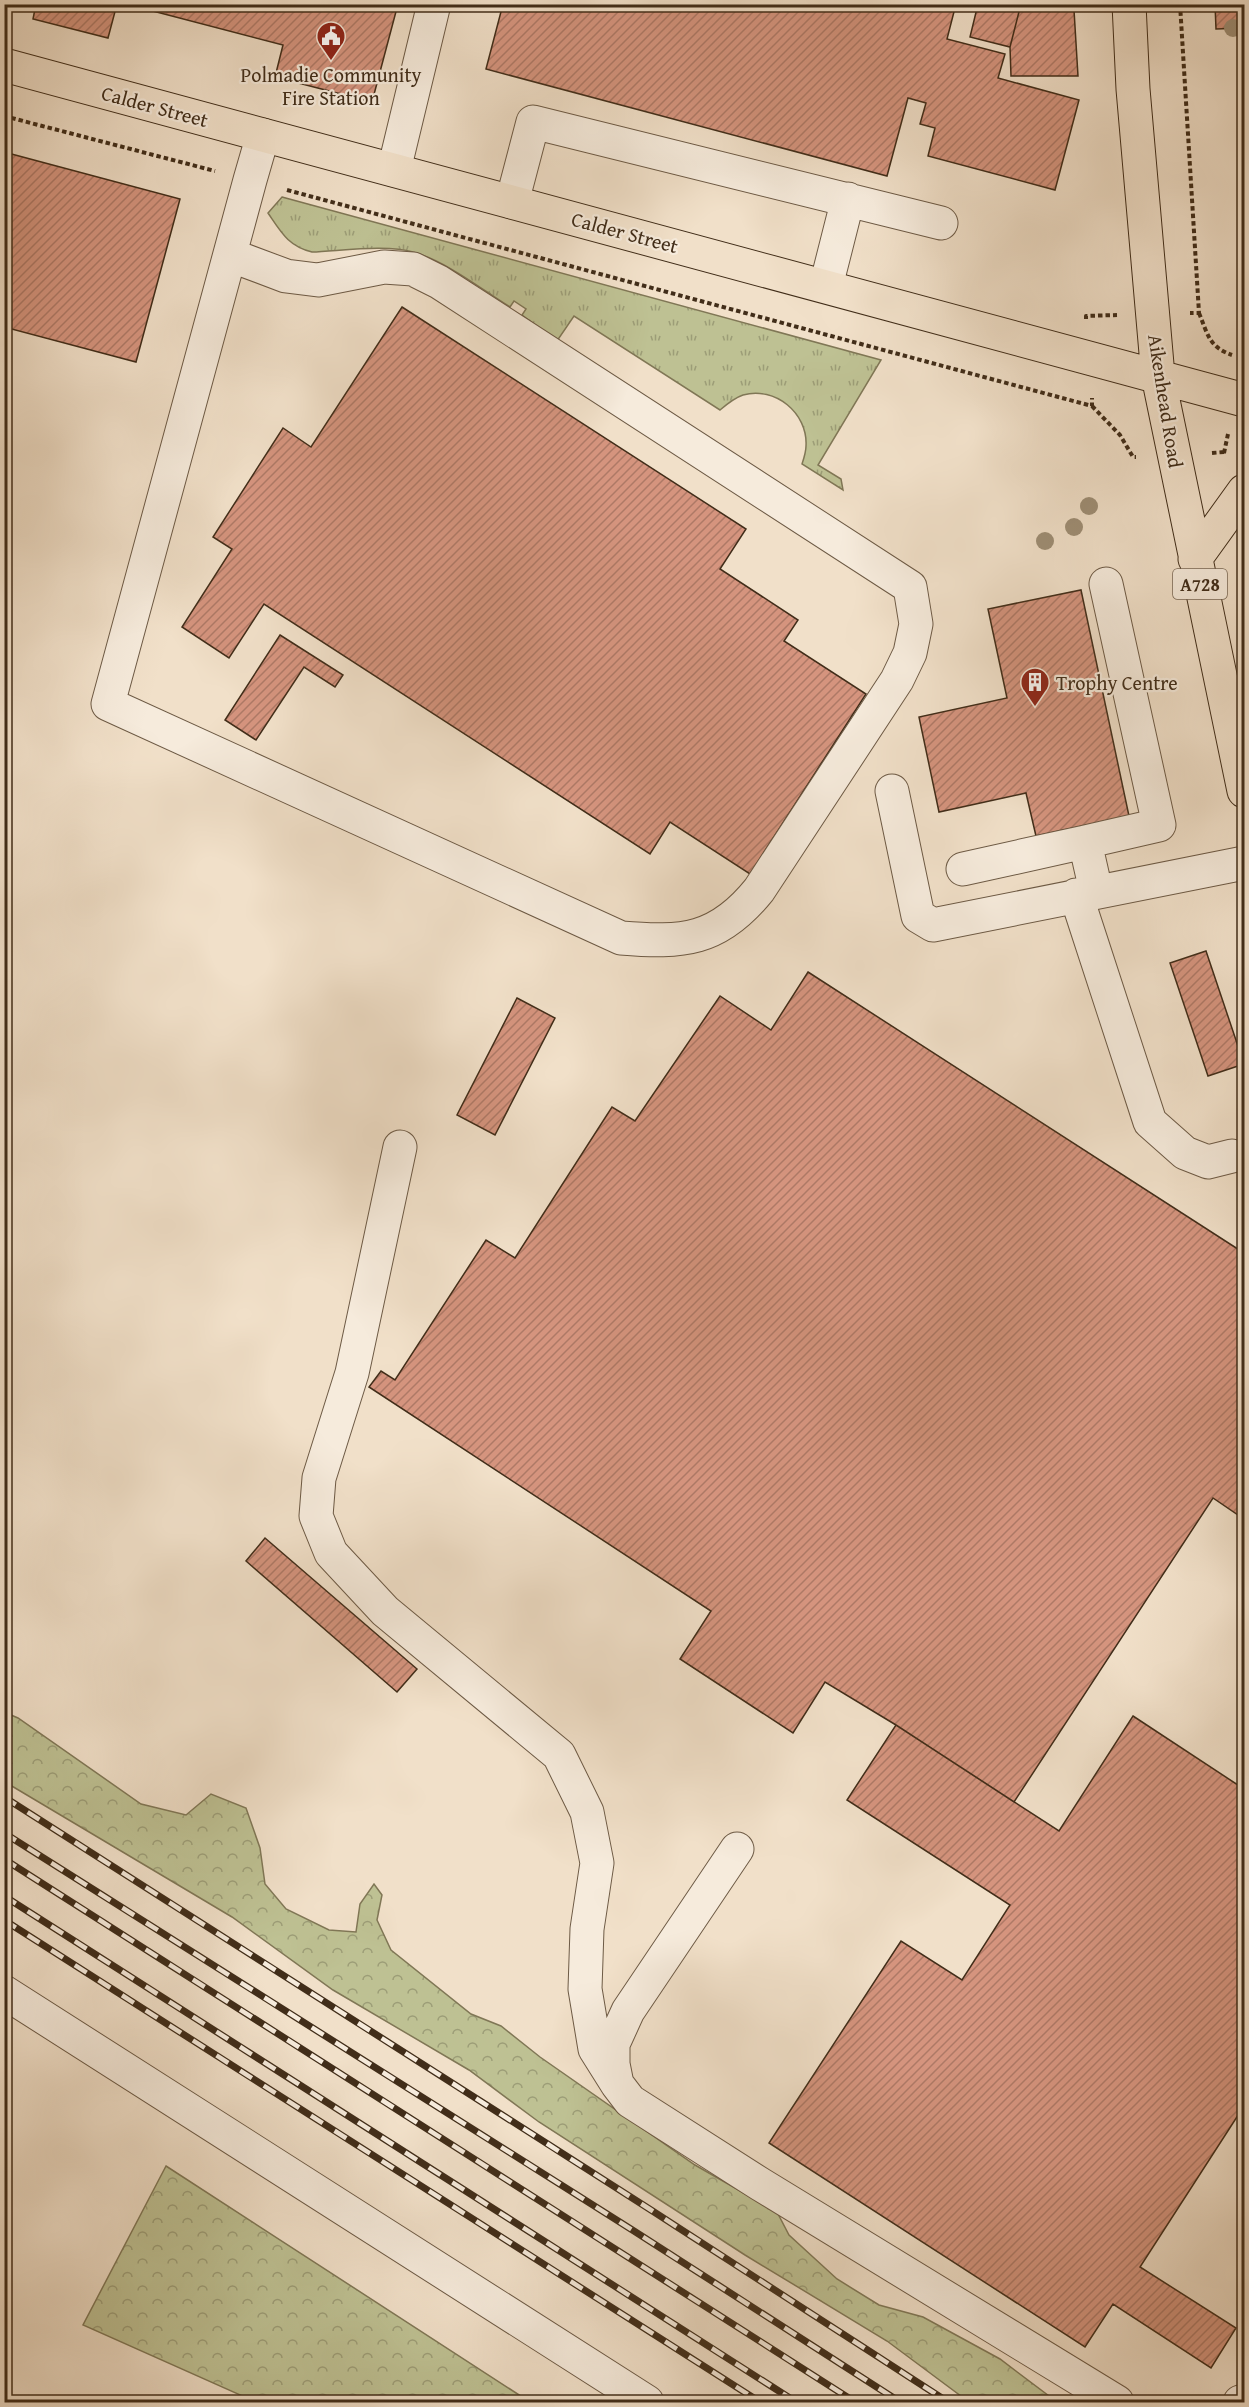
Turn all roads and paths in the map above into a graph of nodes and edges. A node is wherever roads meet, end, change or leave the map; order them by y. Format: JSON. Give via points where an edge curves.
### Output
{"nodes":[{"id":1,"x":434,"y":4,"type":"edge"},
{"id":2,"x":1129,"y":4,"type":"edge"},
{"id":3,"x":4,"y":65,"type":"edge"},
{"id":4,"x":4,"y":116,"type":"edge"},
{"id":5,"x":263,"y":135,"type":"junction"},
{"id":6,"x":394,"y":170,"type":"junction"},
{"id":7,"x":250,"y":180,"type":"junction"},
{"id":8,"x":848,"y":199,"type":"junction"},
{"id":9,"x":512,"y":202,"type":"junction"},
{"id":10,"x":941,"y":222,"type":"dead end"},
{"id":11,"x":230,"y":255,"type":"junction"},
{"id":12,"x":826,"y":286,"type":"junction"},
{"id":13,"x":1199,"y":313,"type":"dead end"},
{"id":14,"x":1092,"y":357,"type":"junction"},
{"id":15,"x":1236,"y":357,"type":"dead end"},
{"id":16,"x":1158,"y":376,"type":"junction"},
{"id":17,"x":1245,"y":400,"type":"edge"},
{"id":18,"x":1245,"y":491,"type":"edge"},
{"id":19,"x":1195,"y":559,"type":"junction"},
{"id":20,"x":1106,"y":584,"type":"dead end"},
{"id":21,"x":892,"y":791,"type":"dead end"},
{"id":22,"x":1245,"y":791,"type":"edge"},
{"id":23,"x":1085,"y":842,"type":"junction"},
{"id":24,"x":1245,"y":863,"type":"edge"},
{"id":25,"x":963,"y":869,"type":"dead end"},
{"id":26,"x":1086,"y":893,"type":"junction"},
{"id":27,"x":400,"y":1147,"type":"dead end"},
{"id":28,"x":1232,"y":1156,"type":"dead end"},
{"id":29,"x":737,"y":1849,"type":"dead end"},
{"id":30,"x":4,"y":1992,"type":"edge"},
{"id":31,"x":617,"y":2084,"type":"junction"},
{"id":32,"x":1245,"y":2401,"type":"edge"},
{"id":33,"x":647,"y":2403,"type":"edge"},
{"id":34,"x":1117,"y":2403,"type":"edge"},
{"id":35,"x":1240,"y":2403,"type":"edge"}],
"edges":[{"from":1,"to":6,"type":"lane"},
{"from":2,"to":16,"type":"main road","name":"Aikenhead Road","number":"A728"},
{"from":3,"to":5,"type":"main road","name":"Calder Street"},
{"from":4,"to":7,"type":"path"},
{"from":5,"to":6,"type":"main road","name":"Calder Street"},
{"from":5,"to":7,"type":"lane"},
{"from":6,"to":9,"type":"main road","name":"Calder Street"},
{"from":7,"to":11,"type":"lane"},
{"from":7,"to":14,"type":"path","via":[[1092,406]]},
{"from":8,"to":9,"type":"lane","via":[[533,122]]},
{"from":8,"to":10,"type":"lane"},
{"from":8,"to":12,"type":"lane"},
{"from":9,"to":12,"type":"main road","name":"Calder Street"},
{"from":11,"to":11,"type":"lane","via":[[108,704],[621,938],[666,941],[695,937],[743,909],[897,680],[910,653],[916,624],[910,587],[413,268],[384,267],[318,280],[286,276]]},
{"from":12,"to":14,"type":"main road","name":"Calder Street"},
{"from":13,"to":15,"type":"path","via":[[1218,351]]},
{"from":14,"to":16,"type":"main road","name":"Calder Street"},
{"from":16,"to":17,"type":"main road","name":"Calder Street"},
{"from":16,"to":19,"type":"main road","name":"Aikenhead Road","number":"A728"},
{"from":18,"to":19,"type":"main road"},
{"from":19,"to":22,"type":"main road","name":"Aikenhead Road","number":"A728"},
{"from":20,"to":23,"type":"lane","via":[[1159,825]]},
{"from":21,"to":26,"type":"lane","via":[[918,916],[933,925]]},
{"from":23,"to":25,"type":"lane"},
{"from":23,"to":26,"type":"lane"},
{"from":24,"to":26,"type":"lane"},
{"from":26,"to":28,"type":"lane","via":[[1150,1122],[1185,1153],[1208,1162]]},
{"from":27,"to":31,"type":"lane","via":[[352,1373],[319,1478],[316,1516],[331,1553],[385,1611],[559,1755],[587,1812],[597,1863],[587,1929],[585,1989],[595,2049]]},
{"from":29,"to":31,"type":"lane","via":[[628,2011],[613,2044]]},
{"from":30,"to":33,"type":"lane"},
{"from":31,"to":34,"type":"lane","via":[[630,2100],[760,2184]]},
{"from":32,"to":35,"type":"lane"}]}
